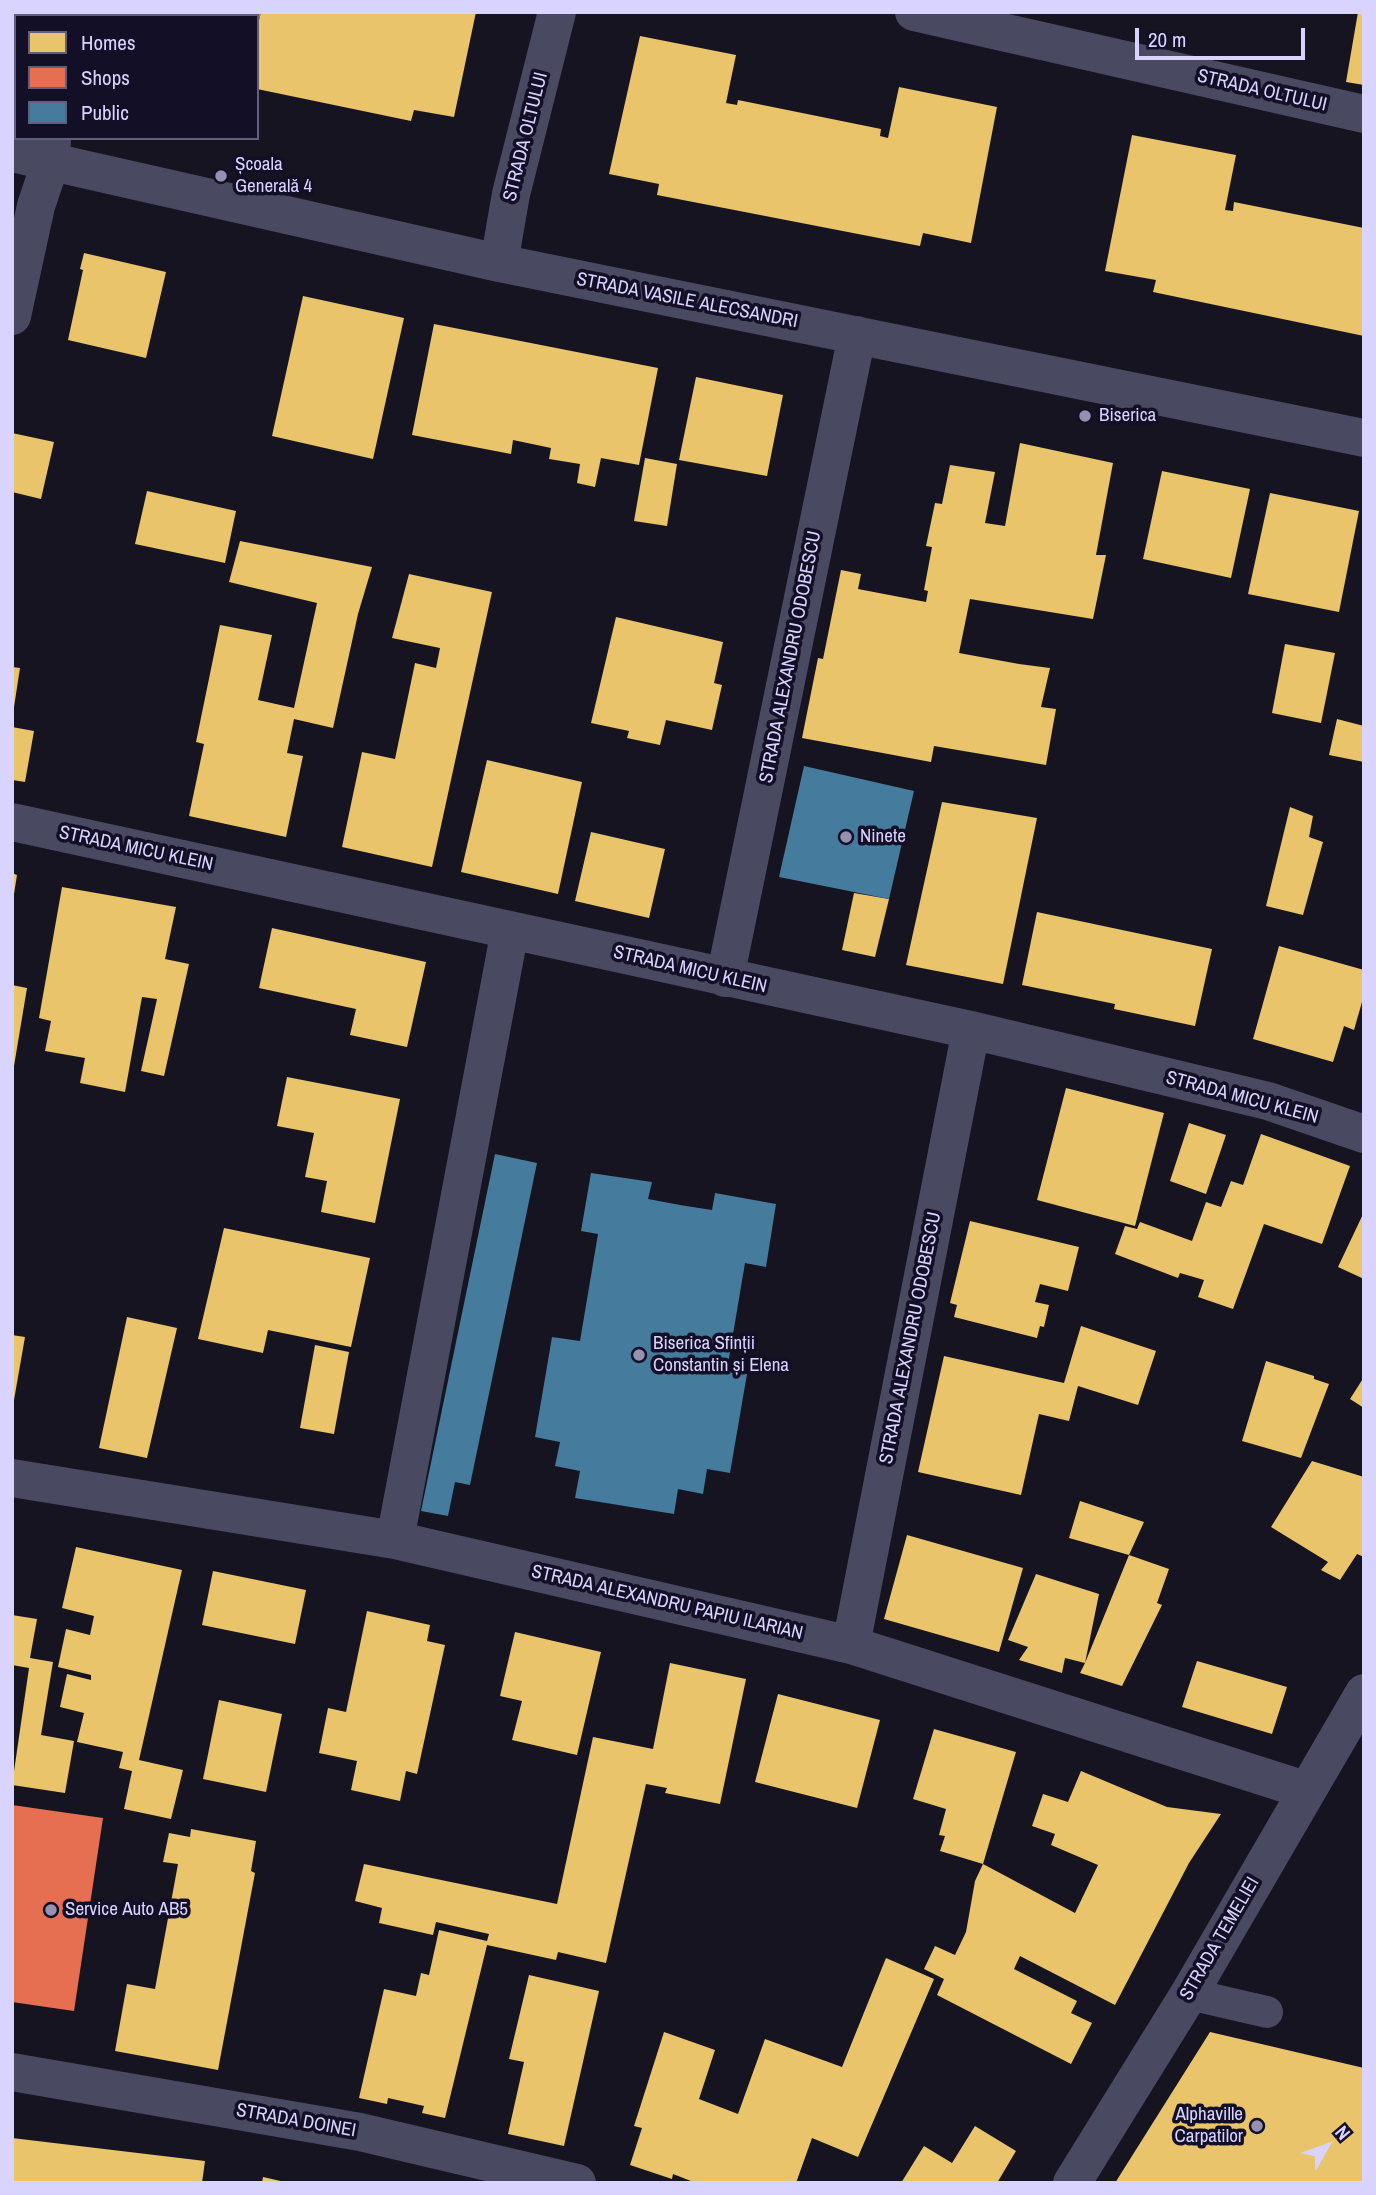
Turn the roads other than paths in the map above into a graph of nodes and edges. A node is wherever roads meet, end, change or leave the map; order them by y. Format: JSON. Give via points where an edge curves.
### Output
{"nodes":[{"id":1,"x":557,"y":12,"type":"edge"},
{"id":2,"x":914,"y":12,"type":"edge"},
{"id":3,"x":1364,"y":114,"type":"edge"},
{"id":4,"x":52,"y":149,"type":"edge"},
{"id":5,"x":12,"y":153,"type":"edge"},
{"id":6,"x":499,"y":263,"type":"junction"},
{"id":7,"x":12,"y":316,"type":"edge"},
{"id":8,"x":857,"y":335,"type":"junction"},
{"id":9,"x":1364,"y":438,"type":"edge"},
{"id":10,"x":12,"y":822,"type":"edge"},
{"id":11,"x":510,"y":930,"type":"junction"},
{"id":12,"x":725,"y":978,"type":"junction"},
{"id":13,"x":971,"y":1030,"type":"junction"},
{"id":14,"x":1364,"y":1134,"type":"edge"},
{"id":15,"x":12,"y":1478,"type":"edge"},
{"id":16,"x":395,"y":1540,"type":"junction"},
{"id":17,"x":851,"y":1645,"type":"junction"},
{"id":18,"x":1364,"y":1692,"type":"edge"},
{"id":19,"x":1306,"y":1790,"type":"junction"},
{"id":20,"x":1189,"y":1994,"type":"junction"},
{"id":21,"x":1267,"y":2012,"type":"dead end"},
{"id":22,"x":12,"y":2072,"type":"edge"},
{"id":23,"x":577,"y":2183,"type":"edge"},
{"id":24,"x":1072,"y":2183,"type":"edge"}],
"edges":[{"from":1,"to":6,"type":"street","name":"STRADA OLTULUI","via":[[511,194]]},
{"from":2,"to":3,"type":"street","name":"STRADA OLTULUI"},
{"from":4,"to":5,"type":"street","name":"STRADA VASILE ALECSANDRI"},
{"from":4,"to":6,"type":"street","name":"STRADA VASILE ALECSANDRI"},
{"from":4,"to":7,"type":"street"},
{"from":6,"to":8,"type":"street","name":"STRADA VASILE ALECSANDRI"},
{"from":8,"to":9,"type":"street","name":"STRADA VASILE ALECSANDRI"},
{"from":8,"to":12,"type":"street","name":"STRADA ALEXANDRU ODOBESCU"},
{"from":10,"to":11,"type":"street","name":"STRADA MICU KLEIN"},
{"from":11,"to":12,"type":"street","name":"STRADA MICU KLEIN"},
{"from":11,"to":16,"type":"street"},
{"from":12,"to":13,"type":"street","name":"STRADA MICU KLEIN"},
{"from":13,"to":14,"type":"street","name":"STRADA MICU KLEIN","via":[[1268,1101]]},
{"from":13,"to":17,"type":"street","name":"STRADA ALEXANDRU ODOBESCU"},
{"from":15,"to":16,"type":"street","name":"STRADA ALEXANDRU PAPIU ILARIAN"},
{"from":16,"to":17,"type":"street","name":"STRADA ALEXANDRU PAPIU ILARIAN"},
{"from":17,"to":19,"type":"street","name":"STRADA ALEXANDRU PAPIU ILARIAN"},
{"from":18,"to":19,"type":"street","name":"STRADA TEMELIEI"},
{"from":19,"to":20,"type":"street","name":"STRADA TEMELIEI"},
{"from":20,"to":21,"type":"lane"},
{"from":20,"to":24,"type":"street","name":"STRADA TEMELIEI"},
{"from":22,"to":23,"type":"street","name":"STRADA DOINEI","via":[[360,2132]]}]}
